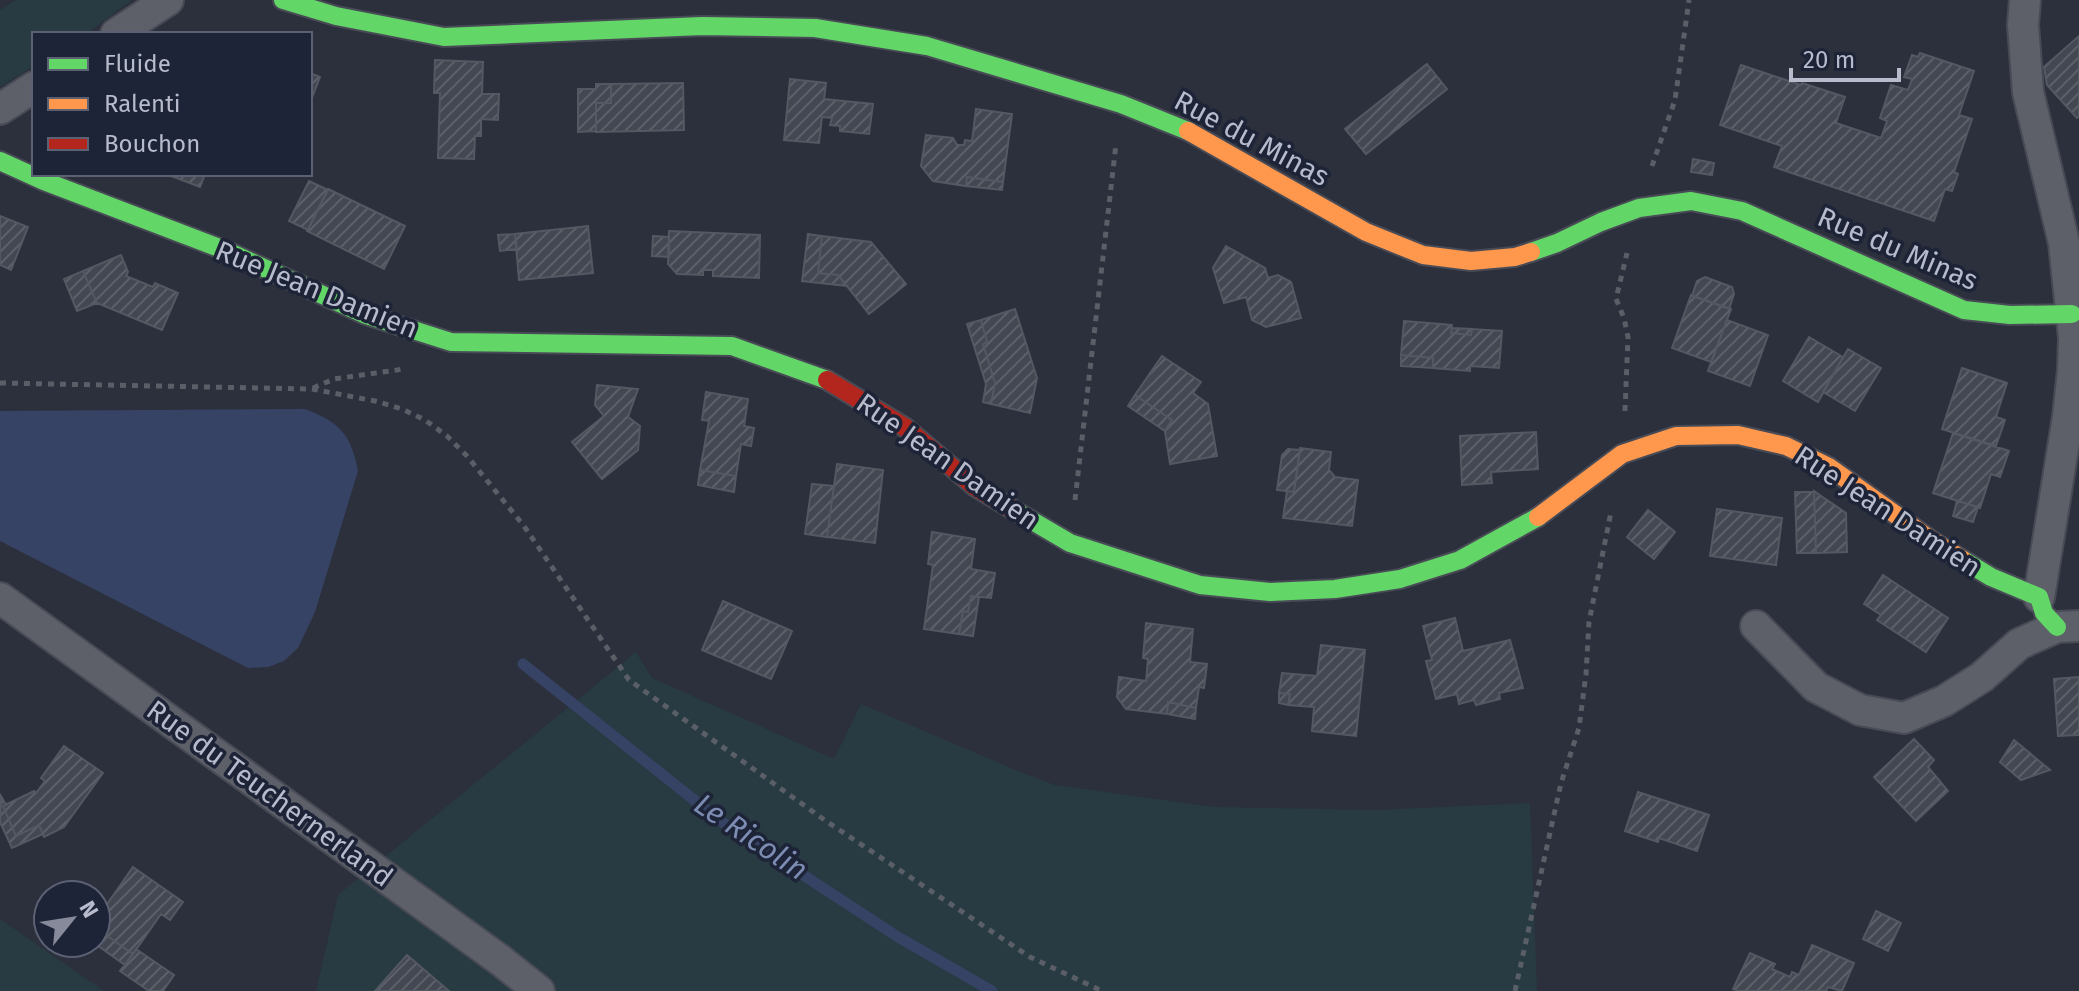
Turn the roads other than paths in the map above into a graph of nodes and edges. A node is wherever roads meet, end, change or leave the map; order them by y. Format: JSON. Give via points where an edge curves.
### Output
{"nodes":[{"id":1,"x":168,"y":0,"type":"edge"},
{"id":2,"x":283,"y":0,"type":"edge"},
{"id":3,"x":2025,"y":0,"type":"edge"},
{"id":4,"x":119,"y":32,"type":"edge"},
{"id":5,"x":32,"y":88,"type":"edge"},
{"id":6,"x":0,"y":109,"type":"edge"},
{"id":7,"x":0,"y":161,"type":"edge"},
{"id":8,"x":32,"y":176,"type":"edge"},
{"id":9,"x":33,"y":176,"type":"edge"},
{"id":10,"x":2075,"y":330,"type":"edge"},
{"id":11,"x":2039,"y":597,"type":"junction"},
{"id":12,"x":0,"y":598,"type":"edge"},
{"id":13,"x":1756,"y":626,"type":"dead end"},
{"id":14,"x":2068,"y":626,"type":"edge"},
{"id":15,"x":539,"y":991,"type":"edge"}],
"edges":[{"from":1,"to":4,"type":"street"},
{"from":2,"to":10,"type":"street","name":"Rue du Minas","via":[[444,37],[702,26],[815,28],[927,46],[1121,104],[1193,133],[1366,232],[1423,255],[1471,261],[1515,257],[1639,208],[1691,201],[1742,211],[1964,310]]},
{"from":3,"to":10,"type":"street","via":[[2028,92],[2064,243]]},
{"from":5,"to":6,"type":"street"},
{"from":7,"to":8,"type":"street","name":"Rue Jean Damien"},
{"from":9,"to":11,"type":"street","name":"Rue Jean Damien","via":[[227,251],[366,315],[451,342],[732,346],[825,378],[906,428],[974,486],[1070,543],[1200,585],[1270,592],[1400,579],[1460,560],[1530,523],[1622,454],[1676,436],[1738,435],[1786,446],[1829,467],[1943,548],[1991,577]]},
{"from":10,"to":11,"type":"street","via":[[2068,417]]},
{"from":11,"to":14,"type":"street","via":[[2044,613]]},
{"from":12,"to":15,"type":"street","name":"Rue du Teuchernerland"},
{"from":13,"to":14,"type":"street","via":[[1816,687],[1860,710],[1904,718],[1982,677],[2019,644]]}]}
